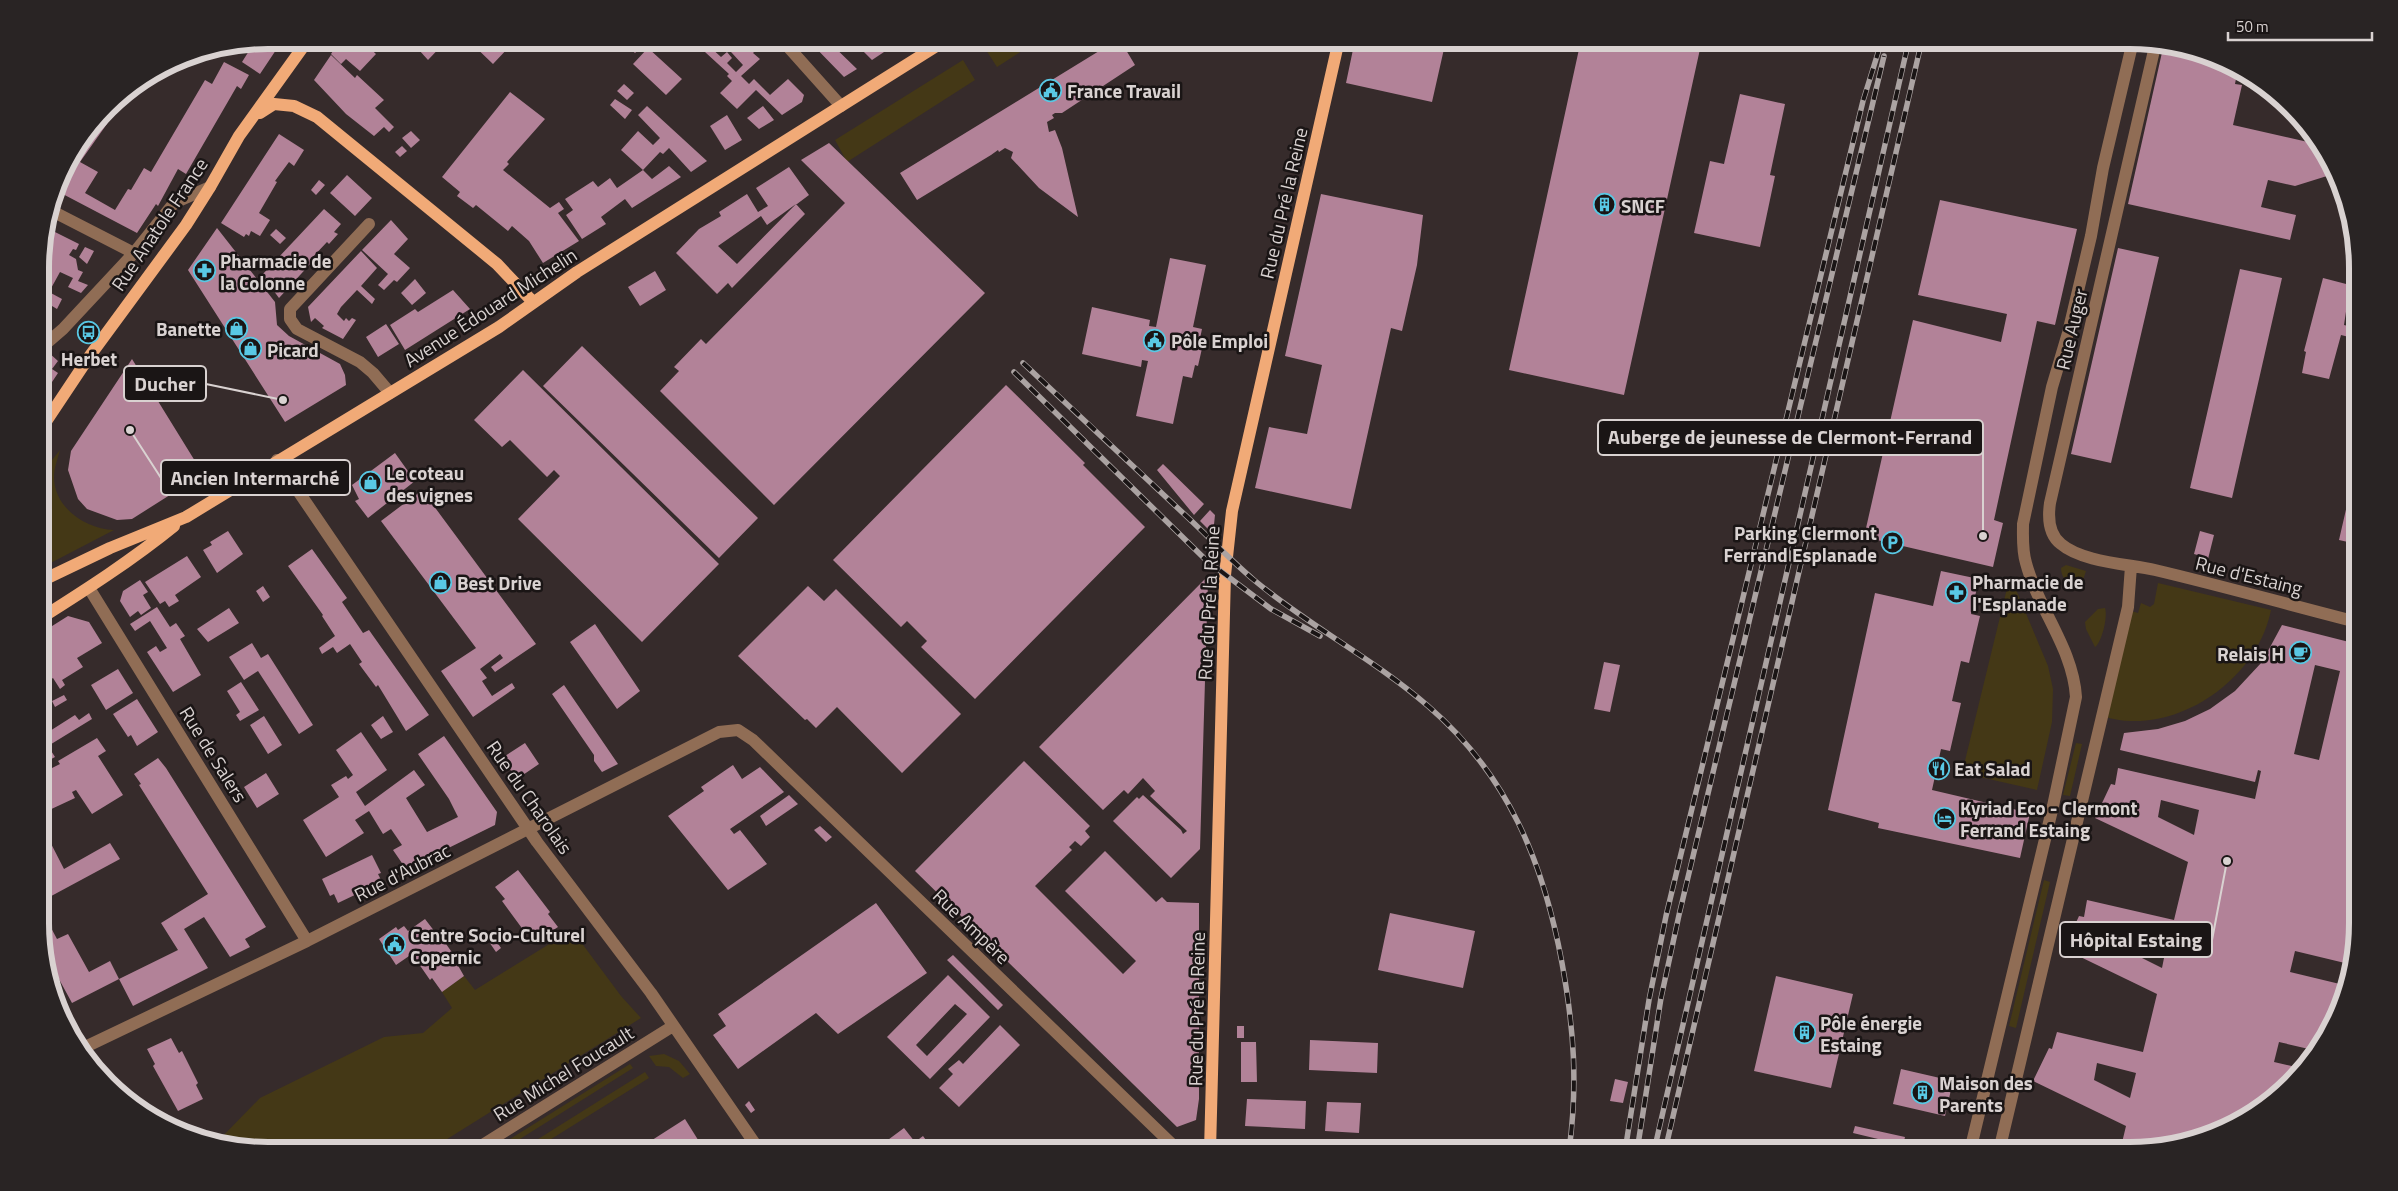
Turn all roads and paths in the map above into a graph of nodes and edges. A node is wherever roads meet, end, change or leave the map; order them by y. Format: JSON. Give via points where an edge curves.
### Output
{"nodes":[{"id":1,"x":302,"y":49,"type":"edge"},
{"id":2,"x":790,"y":49,"type":"edge"},
{"id":3,"x":932,"y":49,"type":"edge"},
{"id":4,"x":1337,"y":49,"type":"edge"},
{"id":5,"x":2131,"y":49,"type":"edge"},
{"id":6,"x":2154,"y":50,"type":"edge"},
{"id":7,"x":840,"y":106,"type":"junction"},
{"id":8,"x":253,"y":118,"type":"junction"},
{"id":9,"x":210,"y":187,"type":"junction"},
{"id":10,"x":56,"y":213,"type":"edge"},
{"id":11,"x":369,"y":224,"type":"dead end"},
{"id":12,"x":134,"y":253,"type":"junction"},
{"id":13,"x":533,"y":302,"type":"junction"},
{"id":14,"x":49,"y":341,"type":"edge"},
{"id":15,"x":390,"y":393,"type":"junction"},
{"id":16,"x":49,"y":418,"type":"edge"},
{"id":17,"x":277,"y":460,"type":"junction"},
{"id":18,"x":186,"y":516,"type":"junction"},
{"id":19,"x":2131,"y":566,"type":"junction"},
{"id":20,"x":49,"y":577,"type":"edge"},
{"id":21,"x":90,"y":588,"type":"junction"},
{"id":22,"x":49,"y":613,"type":"edge"},
{"id":23,"x":2349,"y":620,"type":"edge"},
{"id":24,"x":738,"y":730,"type":"joint"},
{"id":25,"x":528,"y":829,"type":"junction"},
{"id":26,"x":307,"y":941,"type":"junction"},
{"id":27,"x":673,"y":1026,"type":"junction"},
{"id":28,"x":89,"y":1050,"type":"edge"},
{"id":29,"x":487,"y":1142,"type":"edge"},
{"id":30,"x":754,"y":1142,"type":"edge"},
{"id":31,"x":1169,"y":1142,"type":"edge"},
{"id":32,"x":1210,"y":1142,"type":"edge"},
{"id":33,"x":1972,"y":1142,"type":"edge"},
{"id":34,"x":2001,"y":1142,"type":"edge"}],
"edges":[{"from":1,"to":8,"type":"main road","name":"Rue Anatole France"},
{"from":2,"to":7,"type":"street"},
{"from":3,"to":7,"type":"main road","name":"Avenue Édouard Michelin"},
{"from":4,"to":32,"type":"main road","name":"Rue du Pré la Reine","via":[[1232,510],[1228,542]]},
{"from":5,"to":33,"type":"street","via":[[2023,524],[2026,563],[2067,656],[2076,697]]},
{"from":6,"to":19,"type":"street","name":"Rue Auger","via":[[2048,516],[2050,529],[2057,541],[2073,553]]},
{"from":7,"to":13,"type":"main road","name":"Avenue Édouard Michelin"},
{"from":8,"to":9,"type":"main road","name":"Rue Anatole France"},
{"from":8,"to":13,"type":"main road","via":[[274,104],[294,106],[317,117],[497,264]]},
{"from":9,"to":12,"type":"street","via":[[174,203]]},
{"from":9,"to":16,"type":"main road","name":"Rue Anatole France"},
{"from":10,"to":12,"type":"street"},
{"from":11,"to":15,"type":"street","via":[[290,309],[290,319],[297,329],[360,362]]},
{"from":12,"to":14,"type":"street"},
{"from":13,"to":15,"type":"main road","name":"Avenue Édouard Michelin","via":[[499,327]]},
{"from":15,"to":17,"type":"main road","name":"Avenue Édouard Michelin"},
{"from":17,"to":18,"type":"main road","name":"Avenue Édouard Michelin"},
{"from":17,"to":25,"type":"street","name":"Rue du Charolais"},
{"from":18,"to":20,"type":"main road","name":"Avenue Édouard Michelin"},
{"from":18,"to":21,"type":"main road"},
{"from":19,"to":23,"type":"street","name":"Rue d'Estaing"},
{"from":19,"to":34,"type":"street","via":[[2128,607]]},
{"from":21,"to":22,"type":"main road"},
{"from":21,"to":26,"type":"street","name":"Rue de Salers"},
{"from":24,"to":25,"type":"street","name":"Rue d'Aubrac","via":[[719,732]]},
{"from":24,"to":31,"type":"street","name":"Rue Ampère","via":[[753,740]]},
{"from":25,"to":26,"type":"street","name":"Rue d'Aubrac"},
{"from":25,"to":27,"type":"street","name":"Rue du Charolais"},
{"from":26,"to":28,"type":"street","name":"Rue d'Aubrac"},
{"from":27,"to":29,"type":"street","name":"Rue Michel Foucault"},
{"from":27,"to":30,"type":"street","name":"Rue du Charolais"}]}
